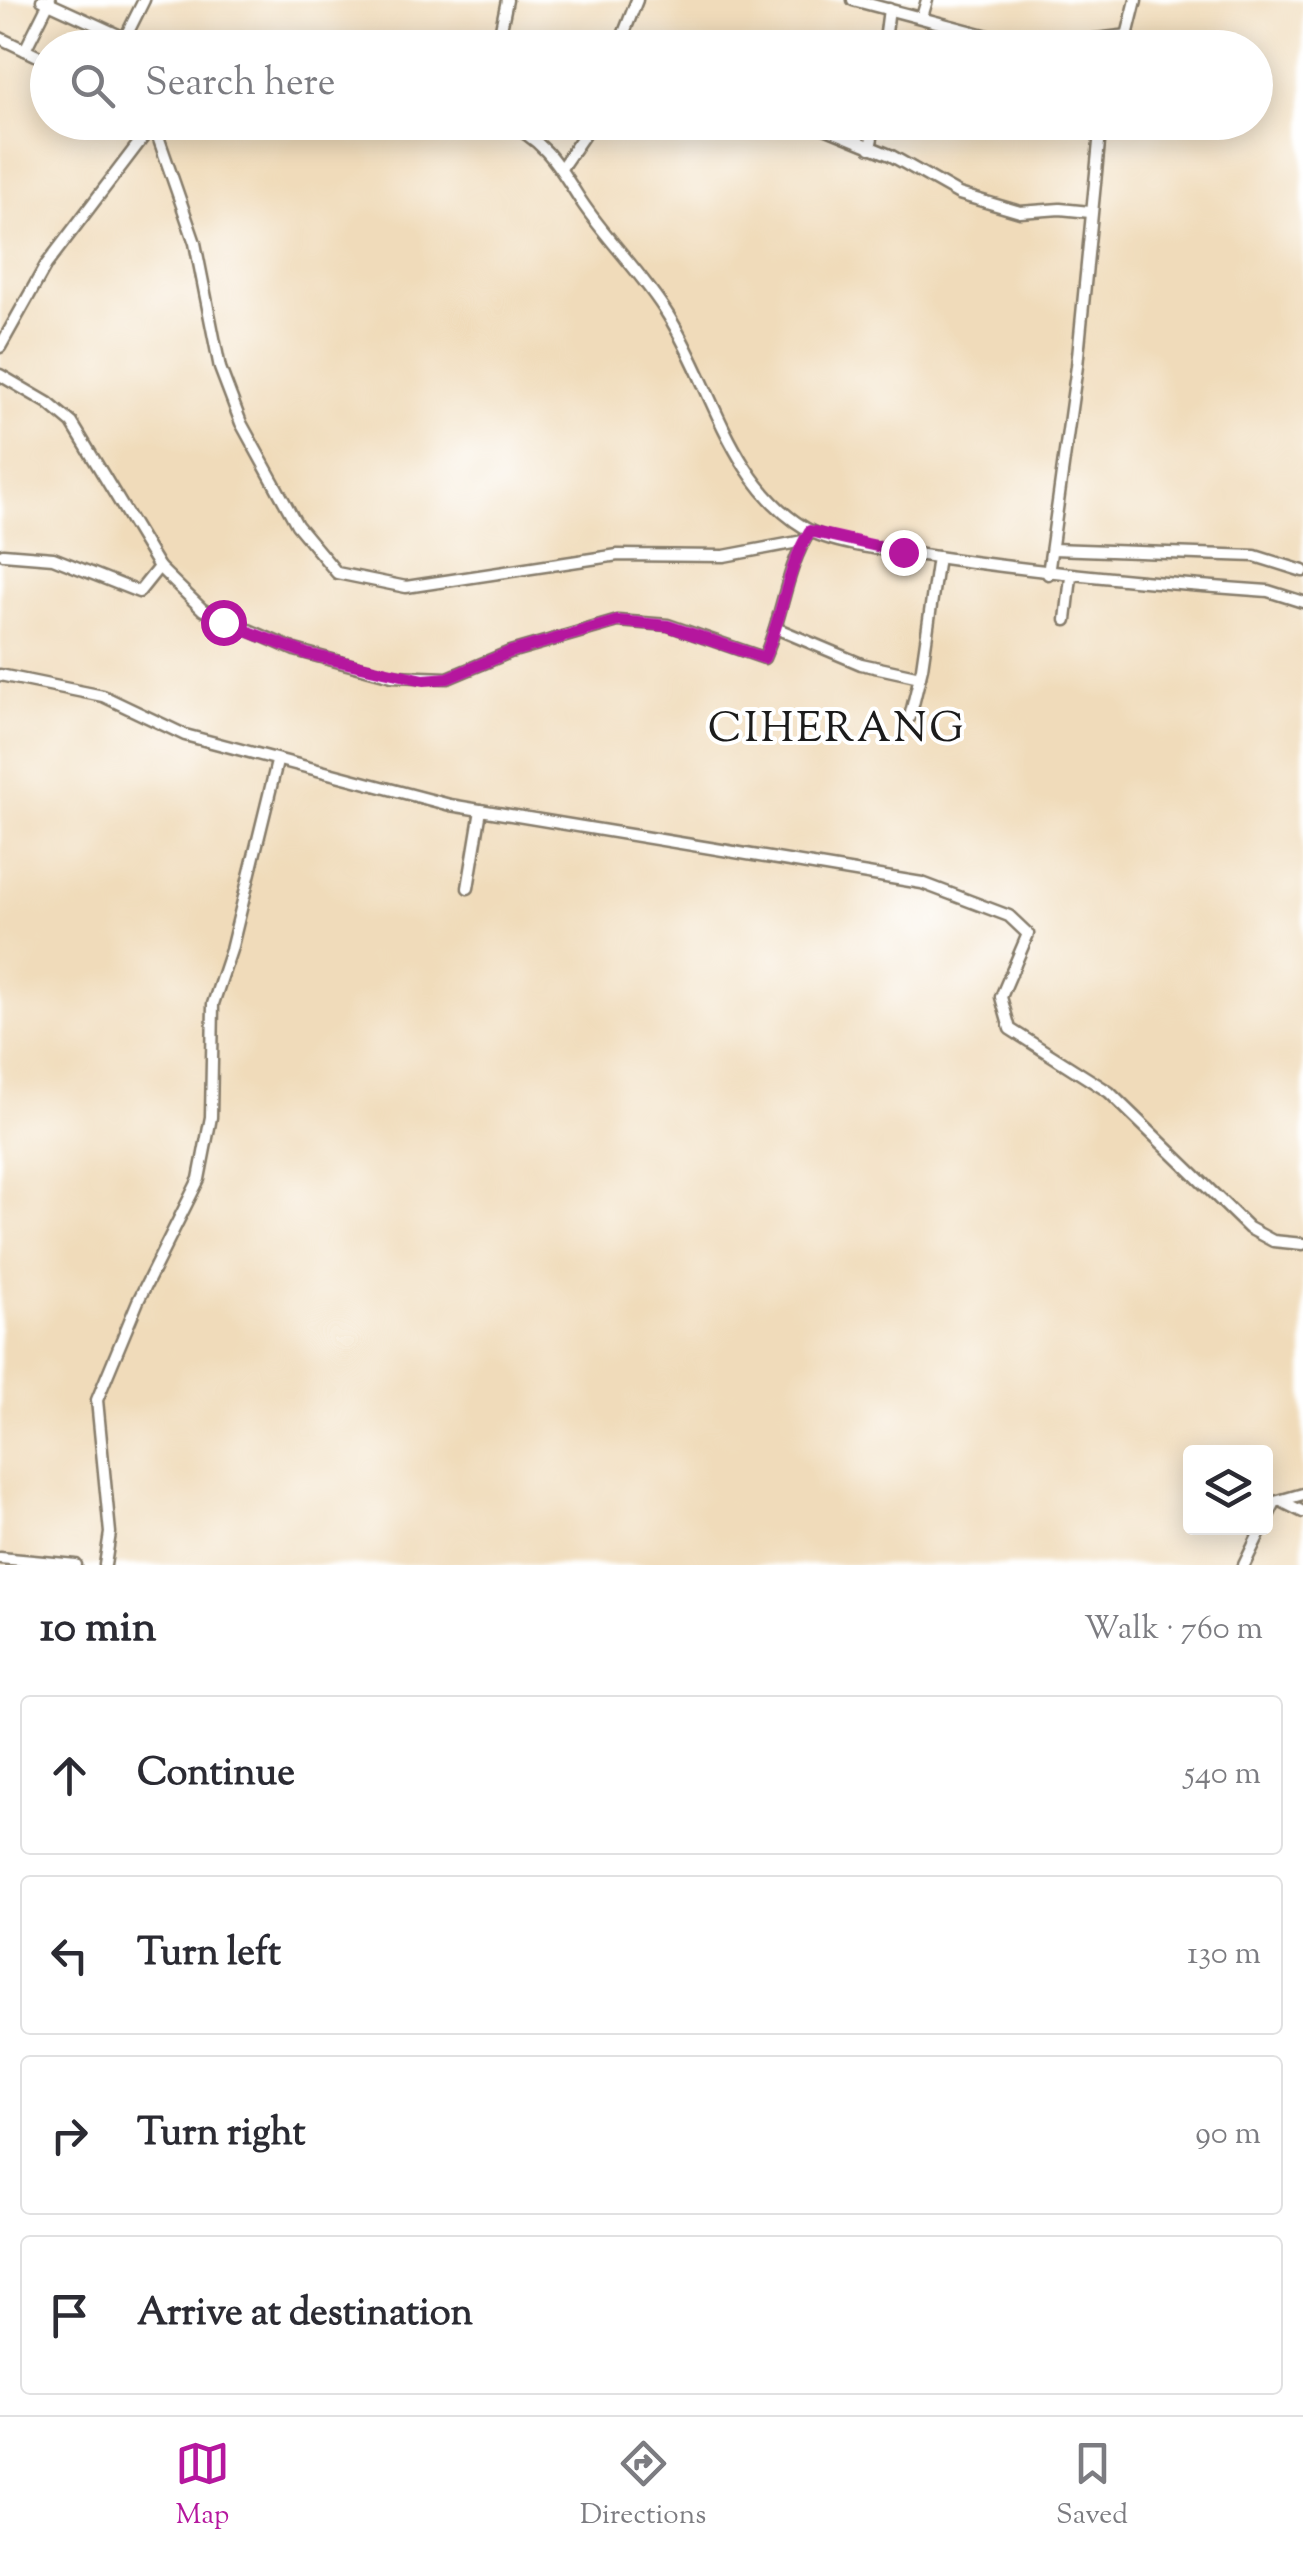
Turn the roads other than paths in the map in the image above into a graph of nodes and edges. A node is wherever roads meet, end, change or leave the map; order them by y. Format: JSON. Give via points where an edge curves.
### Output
{"nodes":[{"id":1,"x":144,"y":0,"type":"edge"},
{"id":2,"x":507,"y":0,"type":"edge"},
{"id":3,"x":637,"y":0,"type":"edge"},
{"id":4,"x":853,"y":0,"type":"edge"},
{"id":5,"x":927,"y":0,"type":"edge"},
{"id":6,"x":1136,"y":0,"type":"edge"},
{"id":7,"x":46,"y":4,"type":"edge"},
{"id":8,"x":890,"y":8,"type":"junction"},
{"id":9,"x":922,"y":18,"type":"junction"},
{"id":10,"x":34,"y":30,"type":"edge"},
{"id":11,"x":106,"y":30,"type":"edge"},
{"id":12,"x":129,"y":30,"type":"edge"},
{"id":13,"x":501,"y":30,"type":"edge"},
{"id":14,"x":625,"y":30,"type":"edge"},
{"id":15,"x":887,"y":30,"type":"edge"},
{"id":16,"x":959,"y":30,"type":"edge"},
{"id":17,"x":1130,"y":30,"type":"edge"},
{"id":18,"x":0,"y":38,"type":"edge"},
{"id":19,"x":30,"y":39,"type":"edge"},
{"id":20,"x":25,"y":50,"type":"junction"},
{"id":21,"x":30,"y":52,"type":"edge"},
{"id":22,"x":142,"y":140,"type":"edge"},
{"id":23,"x":159,"y":140,"type":"edge"},
{"id":24,"x":539,"y":140,"type":"edge"},
{"id":25,"x":581,"y":140,"type":"edge"},
{"id":26,"x":852,"y":140,"type":"edge"},
{"id":27,"x":872,"y":140,"type":"edge"},
{"id":28,"x":1099,"y":140,"type":"edge"},
{"id":29,"x":870,"y":148,"type":"junction"},
{"id":30,"x":562,"y":167,"type":"junction"},
{"id":31,"x":1090,"y":212,"type":"junction"},
{"id":32,"x":0,"y":347,"type":"edge"},
{"id":33,"x":0,"y":374,"type":"edge"},
{"id":34,"x":807,"y":536,"type":"junction"},
{"id":35,"x":1052,"y":550,"type":"junction"},
{"id":36,"x":2,"y":554,"type":"dead end"},
{"id":37,"x":938,"y":557,"type":"junction"},
{"id":38,"x":159,"y":567,"type":"junction"},
{"id":39,"x":1303,"y":570,"type":"edge"},
{"id":40,"x":1048,"y":574,"type":"junction"},
{"id":41,"x":1071,"y":576,"type":"junction"},
{"id":42,"x":1303,"y":602,"type":"edge"},
{"id":43,"x":1066,"y":620,"type":"dead end"},
{"id":44,"x":778,"y":629,"type":"junction"},
{"id":45,"x":0,"y":676,"type":"edge"},
{"id":46,"x":920,"y":677,"type":"junction"},
{"id":47,"x":910,"y":717,"type":"dead end"},
{"id":48,"x":277,"y":762,"type":"junction"},
{"id":49,"x":480,"y":810,"type":"junction"},
{"id":50,"x":468,"y":888,"type":"dead end"},
{"id":51,"x":1303,"y":1244,"type":"edge"},
{"id":52,"x":1303,"y":1494,"type":"edge"},
{"id":53,"x":1283,"y":1502,"type":"junction"},
{"id":54,"x":1273,"y":1504,"type":"edge"},
{"id":55,"x":1303,"y":1512,"type":"edge"},
{"id":56,"x":1259,"y":1535,"type":"edge"},
{"id":57,"x":0,"y":1558,"type":"edge"},
{"id":58,"x":76,"y":1565,"type":"edge"},
{"id":59,"x":106,"y":1565,"type":"edge"},
{"id":60,"x":1244,"y":1565,"type":"edge"}],
"edges":[{"from":1,"to":12,"type":"street"},
{"from":2,"to":13,"type":"street"},
{"from":3,"to":14,"type":"street"},
{"from":4,"to":8,"type":"street"},
{"from":5,"to":9,"type":"street"},
{"from":6,"to":17,"type":"street"},
{"from":7,"to":10,"type":"street"},
{"from":7,"to":11,"type":"street"},
{"from":8,"to":9,"type":"street"},
{"from":8,"to":15,"type":"street"},
{"from":9,"to":16,"type":"street"},
{"from":18,"to":20,"type":"street"},
{"from":19,"to":20,"type":"street"},
{"from":20,"to":21,"type":"street"},
{"from":22,"to":32,"type":"street","via":[[46,265]]},
{"from":23,"to":34,"type":"street","via":[[241,423],[297,524],[330,568],[406,588],[618,555],[724,556]]},
{"from":24,"to":30,"type":"street"},
{"from":25,"to":30,"type":"street"},
{"from":26,"to":29,"type":"street"},
{"from":27,"to":29,"type":"street"},
{"from":28,"to":31,"type":"street"},
{"from":29,"to":31,"type":"street","via":[[951,191],[1008,209]]},
{"from":30,"to":34,"type":"street","via":[[669,316],[767,497]]},
{"from":31,"to":35,"type":"street"},
{"from":33,"to":38,"type":"street","via":[[72,423]]},
{"from":34,"to":37,"type":"street"},
{"from":34,"to":44,"type":"street","via":[[795,556]]},
{"from":35,"to":39,"type":"street","via":[[1255,556]]},
{"from":35,"to":40,"type":"street"},
{"from":36,"to":38,"type":"street","via":[[53,558],[139,592]]},
{"from":37,"to":40,"type":"street"},
{"from":37,"to":46,"type":"street"},
{"from":38,"to":44,"type":"street","via":[[223,622],[307,654],[424,680],[448,678],[618,621],[668,626],[764,658]]},
{"from":40,"to":41,"type":"street"},
{"from":41,"to":42,"type":"street","via":[[1268,590]]},
{"from":41,"to":43,"type":"street"},
{"from":44,"to":46,"type":"street","via":[[861,664]]},
{"from":45,"to":48,"type":"street","via":[[103,696],[185,735]]},
{"from":46,"to":47,"type":"street"},
{"from":48,"to":49,"type":"street"},
{"from":48,"to":59,"type":"street","via":[[213,1004],[210,1130],[199,1180],[97,1400],[110,1533]]},
{"from":49,"to":50,"type":"street"},
{"from":49,"to":51,"type":"street","via":[[922,883],[1009,916],[1028,938],[1001,998],[1010,1029],[1098,1082],[1249,1228]]},
{"from":52,"to":53,"type":"street"},
{"from":53,"to":54,"type":"street"},
{"from":53,"to":55,"type":"street"},
{"from":56,"to":60,"type":"street"},
{"from":57,"to":58,"type":"street"}]}
